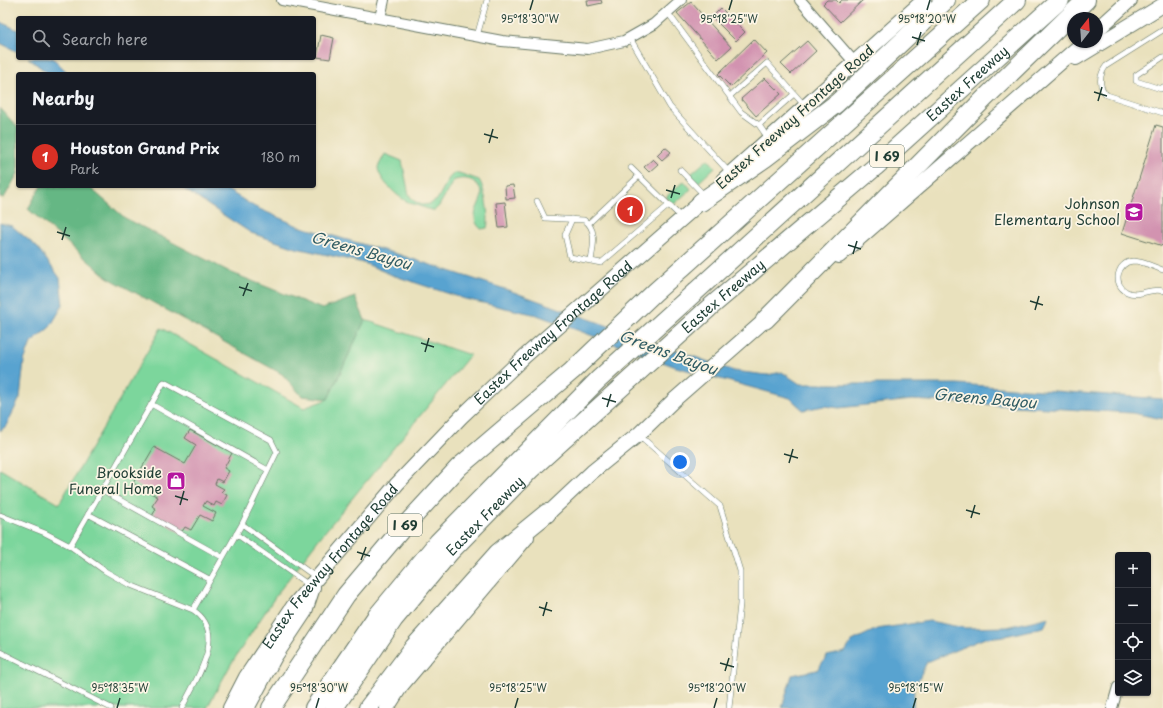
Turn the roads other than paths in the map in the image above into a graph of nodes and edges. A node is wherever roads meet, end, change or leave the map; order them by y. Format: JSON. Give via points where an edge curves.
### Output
{"nodes":[{"id":1,"x":282,"y":0,"type":"edge"},
{"id":2,"x":384,"y":0,"type":"edge"},
{"id":3,"x":486,"y":0,"type":"edge"},
{"id":4,"x":681,"y":0,"type":"edge"},
{"id":5,"x":800,"y":0,"type":"edge"},
{"id":6,"x":924,"y":0,"type":"edge"},
{"id":7,"x":946,"y":0,"type":"edge"},
{"id":8,"x":981,"y":0,"type":"edge"},
{"id":9,"x":1017,"y":0,"type":"edge"},
{"id":10,"x":1060,"y":0,"type":"edge"},
{"id":11,"x":1086,"y":0,"type":"edge"},
{"id":12,"x":1130,"y":0,"type":"edge"},
{"id":13,"x":1163,"y":5,"type":"edge"},
{"id":14,"x":668,"y":13,"type":"junction"},
{"id":15,"x":380,"y":18,"type":"junction"},
{"id":16,"x":1103,"y":25,"type":"edge"},
{"id":17,"x":1163,"y":30,"type":"edge"},
{"id":18,"x":477,"y":36,"type":"junction"},
{"id":19,"x":630,"y":38,"type":"junction"},
{"id":20,"x":1078,"y":48,"type":"edge"},
{"id":21,"x":1163,"y":57,"type":"edge"},
{"id":22,"x":855,"y":63,"type":"junction"},
{"id":23,"x":1050,"y":74,"type":"junction"},
{"id":24,"x":1163,"y":88,"type":"edge"},
{"id":25,"x":794,"y":94,"type":"junction"},
{"id":26,"x":730,"y":96,"type":"junction"},
{"id":27,"x":805,"y":106,"type":"junction"},
{"id":28,"x":1163,"y":113,"type":"edge"},
{"id":29,"x":759,"y":125,"type":"junction"},
{"id":30,"x":769,"y":138,"type":"junction"},
{"id":31,"x":631,"y":168,"type":"dead end"},
{"id":32,"x":680,"y":170,"type":"dead end"},
{"id":33,"x":730,"y":172,"type":"junction"},
{"id":34,"x":639,"y":176,"type":"junction"},
{"id":35,"x":704,"y":199,"type":"junction"},
{"id":36,"x":537,"y":201,"type":"dead end"},
{"id":37,"x":669,"y":205,"type":"junction"},
{"id":38,"x":682,"y":218,"type":"junction"},
{"id":39,"x":572,"y":219,"type":"junction"},
{"id":40,"x":589,"y":223,"type":"junction"},
{"id":41,"x":591,"y":261,"type":"junction"},
{"id":42,"x":1163,"y":270,"type":"edge"},
{"id":43,"x":1163,"y":291,"type":"edge"},
{"id":44,"x":765,"y":320,"type":"junction"},
{"id":45,"x":151,"y":404,"type":"junction"},
{"id":46,"x":639,"y":434,"type":"junction"},
{"id":47,"x":268,"y":470,"type":"junction"},
{"id":48,"x":102,"y":490,"type":"junction"},
{"id":49,"x":546,"y":513,"type":"junction"},
{"id":50,"x":88,"y":514,"type":"junction"},
{"id":51,"x":0,"y":515,"type":"edge"},
{"id":52,"x":242,"y":524,"type":"junction"},
{"id":53,"x":236,"y":534,"type":"junction"},
{"id":54,"x":70,"y":546,"type":"junction"},
{"id":55,"x":222,"y":557,"type":"junction"},
{"id":56,"x":209,"y":579,"type":"junction"},
{"id":57,"x":314,"y":582,"type":"junction"},
{"id":58,"x":193,"y":610,"type":"junction"},
{"id":59,"x":0,"y":652,"type":"edge"},
{"id":60,"x":1115,"y":696,"type":"edge"},
{"id":61,"x":111,"y":708,"type":"edge"},
{"id":62,"x":182,"y":708,"type":"edge"},
{"id":63,"x":230,"y":708,"type":"edge"},
{"id":64,"x":245,"y":708,"type":"edge"},
{"id":65,"x":271,"y":708,"type":"edge"},
{"id":66,"x":314,"y":708,"type":"edge"},
{"id":67,"x":334,"y":708,"type":"edge"},
{"id":68,"x":368,"y":708,"type":"edge"},
{"id":69,"x":387,"y":708,"type":"edge"},
{"id":70,"x":729,"y":708,"type":"edge"},
{"id":71,"x":1112,"y":708,"type":"edge"}],
"edges":[{"from":1,"to":15,"type":"street"},
{"from":2,"to":15,"type":"street"},
{"from":3,"to":18,"type":"lane"},
{"from":4,"to":14,"type":"street"},
{"from":5,"to":22,"type":"street"},
{"from":6,"to":22,"type":"main road","name":"Eastex Freeway Frontage Road"},
{"from":7,"to":35,"type":"highway","via":[[837,103],[765,158]]},
{"from":8,"to":65,"type":"highway","number":"I 69","via":[[655,292],[572,371],[459,468],[400,531],[346,596]]},
{"from":9,"to":66,"type":"highway","number":"I 69","via":[[598,380],[438,542],[376,617]]},
{"from":10,"to":67,"type":"highway","name":"Eastex Freeway","number":"I 69","via":[[875,167],[709,308],[531,469],[450,552],[394,619]]},
{"from":11,"to":44,"type":"highway"},
{"from":12,"to":16,"type":"main road"},
{"from":13,"to":23,"type":"main road"},
{"from":14,"to":19,"type":"street"},
{"from":14,"to":26,"type":"lane"},
{"from":15,"to":18,"type":"street"},
{"from":17,"to":28,"type":"lane","via":[[1106,66],[1100,81],[1107,95]]},
{"from":18,"to":19,"type":"street","via":[[502,41],[588,49]]},
{"from":19,"to":33,"type":"lane","via":[[670,107]]},
{"from":20,"to":23,"type":"main road"},
{"from":21,"to":24,"type":"lane","via":[[1136,75],[1136,81]]},
{"from":22,"to":27,"type":"main road","name":"Eastex Freeway Frontage Road"},
{"from":23,"to":44,"type":"main road"},
{"from":25,"to":26,"type":"lane","via":[[767,63]]},
{"from":25,"to":27,"type":"lane"},
{"from":25,"to":29,"type":"lane"},
{"from":26,"to":29,"type":"lane","via":[[741,112]]},
{"from":27,"to":30,"type":"main road","name":"Eastex Freeway Frontage Road"},
{"from":29,"to":30,"type":"lane"},
{"from":30,"to":33,"type":"main road","name":"Eastex Freeway Frontage Road"},
{"from":31,"to":34,"type":"lane"},
{"from":32,"to":35,"type":"lane"},
{"from":33,"to":35,"type":"main road","name":"Eastex Freeway Frontage Road"},
{"from":34,"to":37,"type":"lane"},
{"from":34,"to":40,"type":"lane"},
{"from":35,"to":38,"type":"main road","name":"Eastex Freeway Frontage Road"},
{"from":36,"to":39,"type":"lane","via":[[545,218]]},
{"from":37,"to":38,"type":"lane"},
{"from":37,"to":41,"type":"lane","via":[[601,262]]},
{"from":38,"to":57,"type":"main road","name":"Eastex Freeway Frontage Road","via":[[610,280],[461,417],[397,484]]},
{"from":39,"to":40,"type":"lane"},
{"from":39,"to":41,"type":"lane","via":[[565,235],[570,257]]},
{"from":40,"to":41,"type":"lane","via":[[594,235]]},
{"from":42,"to":43,"type":"lane","via":[[1137,261],[1129,262],[1122,266],[1118,278],[1123,290],[1131,294],[1149,290]]},
{"from":44,"to":46,"type":"main road"},
{"from":45,"to":47,"type":"lane"},
{"from":45,"to":47,"type":"lane","via":[[164,382],[271,440],[277,452]]},
{"from":45,"to":48,"type":"lane"},
{"from":46,"to":49,"type":"main road"},
{"from":46,"to":70,"type":"lane","via":[[720,506],[740,571],[740,604]]},
{"from":47,"to":52,"type":"lane"},
{"from":48,"to":50,"type":"lane"},
{"from":48,"to":55,"type":"lane"},
{"from":49,"to":68,"type":"highway","via":[[498,553],[414,647]]},
{"from":49,"to":69,"type":"main road","via":[[401,686]]},
{"from":50,"to":54,"type":"lane"},
{"from":50,"to":56,"type":"lane"},
{"from":51,"to":54,"type":"lane"},
{"from":52,"to":53,"type":"lane"},
{"from":52,"to":57,"type":"lane"},
{"from":53,"to":55,"type":"lane"},
{"from":53,"to":57,"type":"lane"},
{"from":54,"to":58,"type":"lane","via":[[128,584]]},
{"from":55,"to":56,"type":"lane"},
{"from":56,"to":58,"type":"lane"},
{"from":57,"to":63,"type":"main road","name":"Eastex Freeway Frontage Road","via":[[294,605],[246,677]]},
{"from":57,"to":64,"type":"highway","via":[[303,611],[273,656]]},
{"from":58,"to":62,"type":"lane","via":[[202,616],[207,625],[210,641],[204,661]]},
{"from":59,"to":61,"type":"lane"},
{"from":60,"to":71,"type":"street"}]}
